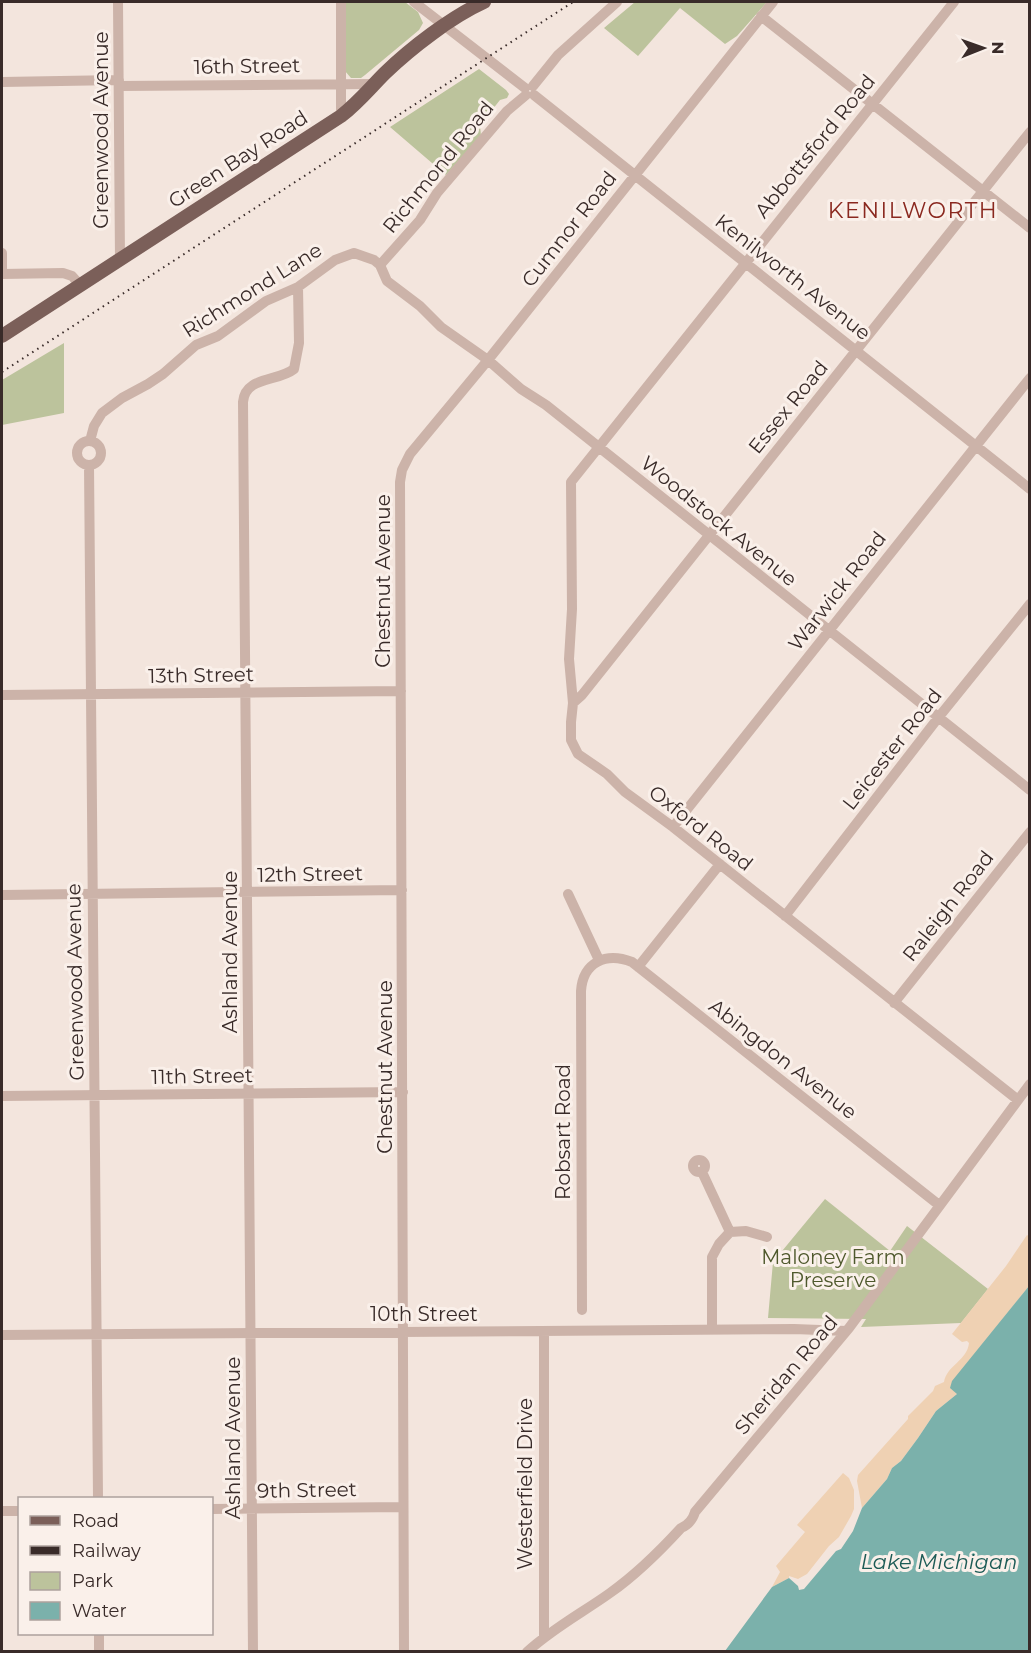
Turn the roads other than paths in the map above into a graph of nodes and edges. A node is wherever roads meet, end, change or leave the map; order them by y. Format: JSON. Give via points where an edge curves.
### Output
{"nodes":[{"id":1,"x":118,"y":2,"type":"edge"},
{"id":2,"x":340,"y":2,"type":"edge"},
{"id":3,"x":414,"y":2,"type":"edge"},
{"id":4,"x":484,"y":2,"type":"edge"},
{"id":5,"x":617,"y":2,"type":"edge"},
{"id":6,"x":773,"y":2,"type":"edge"},
{"id":7,"x":954,"y":2,"type":"edge"},
{"id":8,"x":761,"y":16,"type":"junction"},
{"id":9,"x":444,"y":26,"type":"junction"},
{"id":10,"x":2,"y":82,"type":"edge"},
{"id":11,"x":119,"y":83,"type":"junction"},
{"id":12,"x":341,"y":83,"type":"junction"},
{"id":13,"x":375,"y":84,"type":"junction"},
{"id":14,"x":530,"y":91,"type":"junction"},
{"id":15,"x":873,"y":103,"type":"junction"},
{"id":16,"x":341,"y":116,"type":"junction"},
{"id":17,"x":1029,"y":132,"type":"edge"},
{"id":18,"x":635,"y":174,"type":"junction"},
{"id":19,"x":983,"y":191,"type":"junction"},
{"id":20,"x":1029,"y":228,"type":"edge"},
{"id":21,"x":2,"y":253,"type":"edge"},
{"id":22,"x":120,"y":259,"type":"junction"},
{"id":23,"x":745,"y":263,"type":"junction"},
{"id":24,"x":380,"y":265,"type":"junction"},
{"id":25,"x":2,"y":274,"type":"edge"},
{"id":26,"x":80,"y":285,"type":"junction"},
{"id":27,"x":298,"y":286,"type":"junction"},
{"id":28,"x":2,"y":336,"type":"edge"},
{"id":29,"x":857,"y":350,"type":"junction"},
{"id":30,"x":488,"y":360,"type":"junction"},
{"id":31,"x":1029,"y":378,"type":"edge"},
{"id":32,"x":90,"y":441,"type":"junction"},
{"id":33,"x":976,"y":445,"type":"junction"},
{"id":34,"x":599,"y":448,"type":"junction"},
{"id":35,"x":88,"y":465,"type":"junction"},
{"id":36,"x":400,"y":482,"type":"joint"},
{"id":37,"x":571,"y":482,"type":"joint"},
{"id":38,"x":1029,"y":489,"type":"edge"},
{"id":39,"x":709,"y":535,"type":"junction"},
{"id":40,"x":1029,"y":604,"type":"edge"},
{"id":41,"x":828,"y":631,"type":"junction"},
{"id":42,"x":401,"y":691,"type":"junction"},
{"id":43,"x":246,"y":692,"type":"junction"},
{"id":44,"x":91,"y":694,"type":"junction"},
{"id":45,"x":2,"y":695,"type":"edge"},
{"id":46,"x":573,"y":703,"type":"junction"},
{"id":47,"x":938,"y":718,"type":"junction"},
{"id":48,"x":1029,"y":790,"type":"edge"},
{"id":49,"x":673,"y":826,"type":"junction"},
{"id":50,"x":1029,"y":832,"type":"edge"},
{"id":51,"x":720,"y":864,"type":"junction"},
{"id":52,"x":402,"y":890,"type":"junction"},
{"id":53,"x":248,"y":892,"type":"junction"},
{"id":54,"x":92,"y":894,"type":"junction"},
{"id":55,"x":568,"y":894,"type":"dead end"},
{"id":56,"x":2,"y":895,"type":"edge"},
{"id":57,"x":785,"y":916,"type":"junction"},
{"id":58,"x":599,"y":960,"type":"junction"},
{"id":59,"x":638,"y":967,"type":"junction"},
{"id":60,"x":894,"y":1003,"type":"junction"},
{"id":61,"x":1029,"y":1084,"type":"edge"},
{"id":62,"x":403,"y":1092,"type":"junction"},
{"id":63,"x":249,"y":1094,"type":"junction"},
{"id":64,"x":94,"y":1095,"type":"junction"},
{"id":65,"x":2,"y":1096,"type":"edge"},
{"id":66,"x":1018,"y":1100,"type":"junction"},
{"id":67,"x":702,"y":1172,"type":"dead end"},
{"id":68,"x":939,"y":1205,"type":"junction"},
{"id":69,"x":730,"y":1232,"type":"junction"},
{"id":70,"x":767,"y":1237,"type":"dead end"},
{"id":71,"x":582,"y":1310,"type":"dead end"},
{"id":72,"x":712,"y":1329,"type":"junction"},
{"id":73,"x":544,"y":1331,"type":"junction"},
{"id":74,"x":846,"y":1331,"type":"junction"},
{"id":75,"x":404,"y":1332,"type":"junction"},
{"id":76,"x":250,"y":1333,"type":"junction"},
{"id":77,"x":2,"y":1335,"type":"edge"},
{"id":78,"x":96,"y":1335,"type":"junction"},
{"id":79,"x":98,"y":1497,"type":"edge"},
{"id":80,"x":403,"y":1507,"type":"junction"},
{"id":81,"x":213,"y":1509,"type":"edge"},
{"id":82,"x":252,"y":1509,"type":"junction"},
{"id":83,"x":2,"y":1511,"type":"edge"},
{"id":84,"x":18,"y":1511,"type":"edge"},
{"id":85,"x":99,"y":1635,"type":"edge"},
{"id":86,"x":544,"y":1636,"type":"junction"},
{"id":87,"x":99,"y":1652,"type":"edge"},
{"id":88,"x":253,"y":1652,"type":"edge"},
{"id":89,"x":404,"y":1652,"type":"edge"},
{"id":90,"x":527,"y":1652,"type":"edge"}],
"edges":[{"from":1,"to":11,"type":"street","name":"Greenwood Avenue"},
{"from":2,"to":12,"type":"street"},
{"from":3,"to":9,"type":"street","name":"Kenilworth Avenue"},
{"from":4,"to":9,"type":"main road","name":"Green Bay Road"},
{"from":5,"to":14,"type":"street","name":"Richmond Road","via":[[558,55]]},
{"from":6,"to":8,"type":"street","name":"Cumnor Road"},
{"from":7,"to":15,"type":"street","name":"Abbottsford Road"},
{"from":8,"to":15,"type":"street"},
{"from":8,"to":18,"type":"street","name":"Cumnor Road"},
{"from":9,"to":13,"type":"main road","name":"Green Bay Road"},
{"from":9,"to":14,"type":"street","name":"Kenilworth Avenue"},
{"from":10,"to":11,"type":"street","name":"16th Street"},
{"from":11,"to":12,"type":"street","name":"16th Street"},
{"from":11,"to":22,"type":"street","name":"Greenwood Avenue"},
{"from":12,"to":13,"type":"street","name":"16th Street"},
{"from":12,"to":16,"type":"street"},
{"from":13,"to":16,"type":"main road","name":"Green Bay Road"},
{"from":14,"to":18,"type":"street","name":"Kenilworth Avenue"},
{"from":14,"to":24,"type":"street","name":"Richmond Road","via":[[507,111]]},
{"from":15,"to":19,"type":"street"},
{"from":15,"to":23,"type":"street","name":"Abbottsford Road"},
{"from":16,"to":22,"type":"main road","name":"Green Bay Road"},
{"from":17,"to":19,"type":"street","name":"Essex Road"},
{"from":18,"to":23,"type":"street","name":"Kenilworth Avenue"},
{"from":18,"to":30,"type":"street","name":"Cumnor Road"},
{"from":19,"to":20,"type":"street"},
{"from":19,"to":29,"type":"street","name":"Essex Road"},
{"from":21,"to":25,"type":"street"},
{"from":22,"to":26,"type":"main road","name":"Green Bay Road"},
{"from":23,"to":29,"type":"street","name":"Kenilworth Avenue"},
{"from":23,"to":34,"type":"street","name":"Abbottsford Road"},
{"from":24,"to":27,"type":"street","name":"Richmond Lane","via":[[367,256],[348,254]]},
{"from":24,"to":30,"type":"street","name":"Woodstock Avenue","via":[[387,281]]},
{"from":25,"to":26,"type":"street","via":[[63,273]]},
{"from":26,"to":28,"type":"main road","name":"Green Bay Road"},
{"from":27,"to":32,"type":"street","name":"Richmond Lane","via":[[266,301],[218,336],[196,345],[148,384],[122,398],[97,418]]},
{"from":27,"to":43,"type":"street","name":"Ashland Avenue","via":[[299,343],[294,369],[252,385],[244,394]]},
{"from":29,"to":33,"type":"street","name":"Kenilworth Avenue"},
{"from":29,"to":39,"type":"street","name":"Essex Road"},
{"from":30,"to":34,"type":"street","name":"Woodstock Avenue"},
{"from":30,"to":36,"type":"street","name":"Cumnor Road","via":[[410,454]]},
{"from":31,"to":33,"type":"street","name":"Warwick Road"},
{"from":32,"to":35,"type":"street","name":"Greenwood Avenue","via":[[99,448],[100,456]]},
{"from":32,"to":35,"type":"street","name":"Greenwood Avenue","via":[[80,446],[77,453]]},
{"from":33,"to":38,"type":"street","name":"Kenilworth Avenue"},
{"from":33,"to":41,"type":"street","name":"Warwick Road"},
{"from":34,"to":37,"type":"street","name":"Abbottsford Road"},
{"from":34,"to":39,"type":"street","name":"Woodstock Avenue"},
{"from":35,"to":44,"type":"street","name":"Greenwood Avenue"},
{"from":36,"to":42,"type":"street","name":"Chestnut Avenue"},
{"from":37,"to":46,"type":"street","name":"Oxford Road","via":[[569,659]]},
{"from":39,"to":41,"type":"street","name":"Woodstock Avenue"},
{"from":39,"to":46,"type":"street","name":"Essex Road"},
{"from":40,"to":47,"type":"street","name":"Leicester Road"},
{"from":41,"to":47,"type":"street","name":"Woodstock Avenue"},
{"from":41,"to":49,"type":"street","name":"Warwick Road"},
{"from":42,"to":43,"type":"street","name":"13th Street"},
{"from":42,"to":52,"type":"street","name":"Chestnut Avenue"},
{"from":43,"to":44,"type":"street","name":"13th Street"},
{"from":43,"to":53,"type":"street","name":"Ashland Avenue"},
{"from":44,"to":45,"type":"street","name":"13th Street"},
{"from":44,"to":54,"type":"street","name":"Greenwood Avenue"},
{"from":46,"to":49,"type":"street","name":"Oxford Road","via":[[570,732],[575,749]]},
{"from":47,"to":48,"type":"street","name":"Woodstock Avenue"},
{"from":47,"to":57,"type":"street","name":"Leicester Road"},
{"from":49,"to":51,"type":"street","name":"Oxford Road"},
{"from":50,"to":60,"type":"street","name":"Raleigh Road"},
{"from":51,"to":57,"type":"street","name":"Oxford Road"},
{"from":51,"to":59,"type":"street"},
{"from":52,"to":53,"type":"street","name":"12th Street"},
{"from":52,"to":62,"type":"street","name":"Chestnut Avenue"},
{"from":53,"to":54,"type":"street","name":"12th Street"},
{"from":53,"to":63,"type":"street","name":"Ashland Avenue"},
{"from":54,"to":56,"type":"street","name":"12th Street"},
{"from":54,"to":64,"type":"street","name":"Greenwood Avenue"},
{"from":55,"to":58,"type":"street"},
{"from":57,"to":60,"type":"street","name":"Oxford Road"},
{"from":58,"to":59,"type":"street","name":"Abingdon Avenue","via":[[618,958]]},
{"from":58,"to":71,"type":"street","name":"Robsart Road","via":[[585,975],[581,991]]},
{"from":59,"to":68,"type":"street","name":"Abingdon Avenue"},
{"from":60,"to":66,"type":"street","name":"Oxford Road"},
{"from":61,"to":66,"type":"street","name":"Sheridan Road"},
{"from":62,"to":63,"type":"street","name":"11th Street"},
{"from":62,"to":75,"type":"street","name":"Chestnut Avenue"},
{"from":63,"to":64,"type":"street","name":"11th Street"},
{"from":63,"to":76,"type":"street","name":"Ashland Avenue"},
{"from":64,"to":65,"type":"street","name":"11th Street"},
{"from":64,"to":78,"type":"street","name":"Greenwood Avenue"},
{"from":66,"to":68,"type":"street","name":"Sheridan Road"},
{"from":67,"to":69,"type":"street"},
{"from":68,"to":74,"type":"street","name":"Sheridan Road"},
{"from":69,"to":70,"type":"street","via":[[746,1231]]},
{"from":69,"to":72,"type":"street","via":[[712,1257]]},
{"from":72,"to":73,"type":"street","name":"10th Street"},
{"from":72,"to":74,"type":"street","name":"10th Street"},
{"from":73,"to":75,"type":"street","name":"10th Street"},
{"from":73,"to":86,"type":"street","name":"Westerfield Drive"},
{"from":74,"to":86,"type":"street","name":"Sheridan Road","via":[[656,1555],[610,1594]]},
{"from":75,"to":76,"type":"street","name":"10th Street"},
{"from":75,"to":80,"type":"street","name":"Chestnut Avenue"},
{"from":76,"to":78,"type":"street","name":"10th Street"},
{"from":76,"to":82,"type":"street","name":"Ashland Avenue"},
{"from":77,"to":78,"type":"street","name":"10th Street"},
{"from":78,"to":79,"type":"street","name":"Greenwood Avenue"},
{"from":80,"to":82,"type":"street","name":"9th Street"},
{"from":80,"to":89,"type":"street","name":"Chestnut Avenue"},
{"from":81,"to":82,"type":"street","name":"9th Street"},
{"from":82,"to":88,"type":"street","name":"Ashland Avenue"},
{"from":83,"to":84,"type":"street"},
{"from":85,"to":87,"type":"street"},
{"from":86,"to":90,"type":"street","name":"Sheridan Road"}]}
